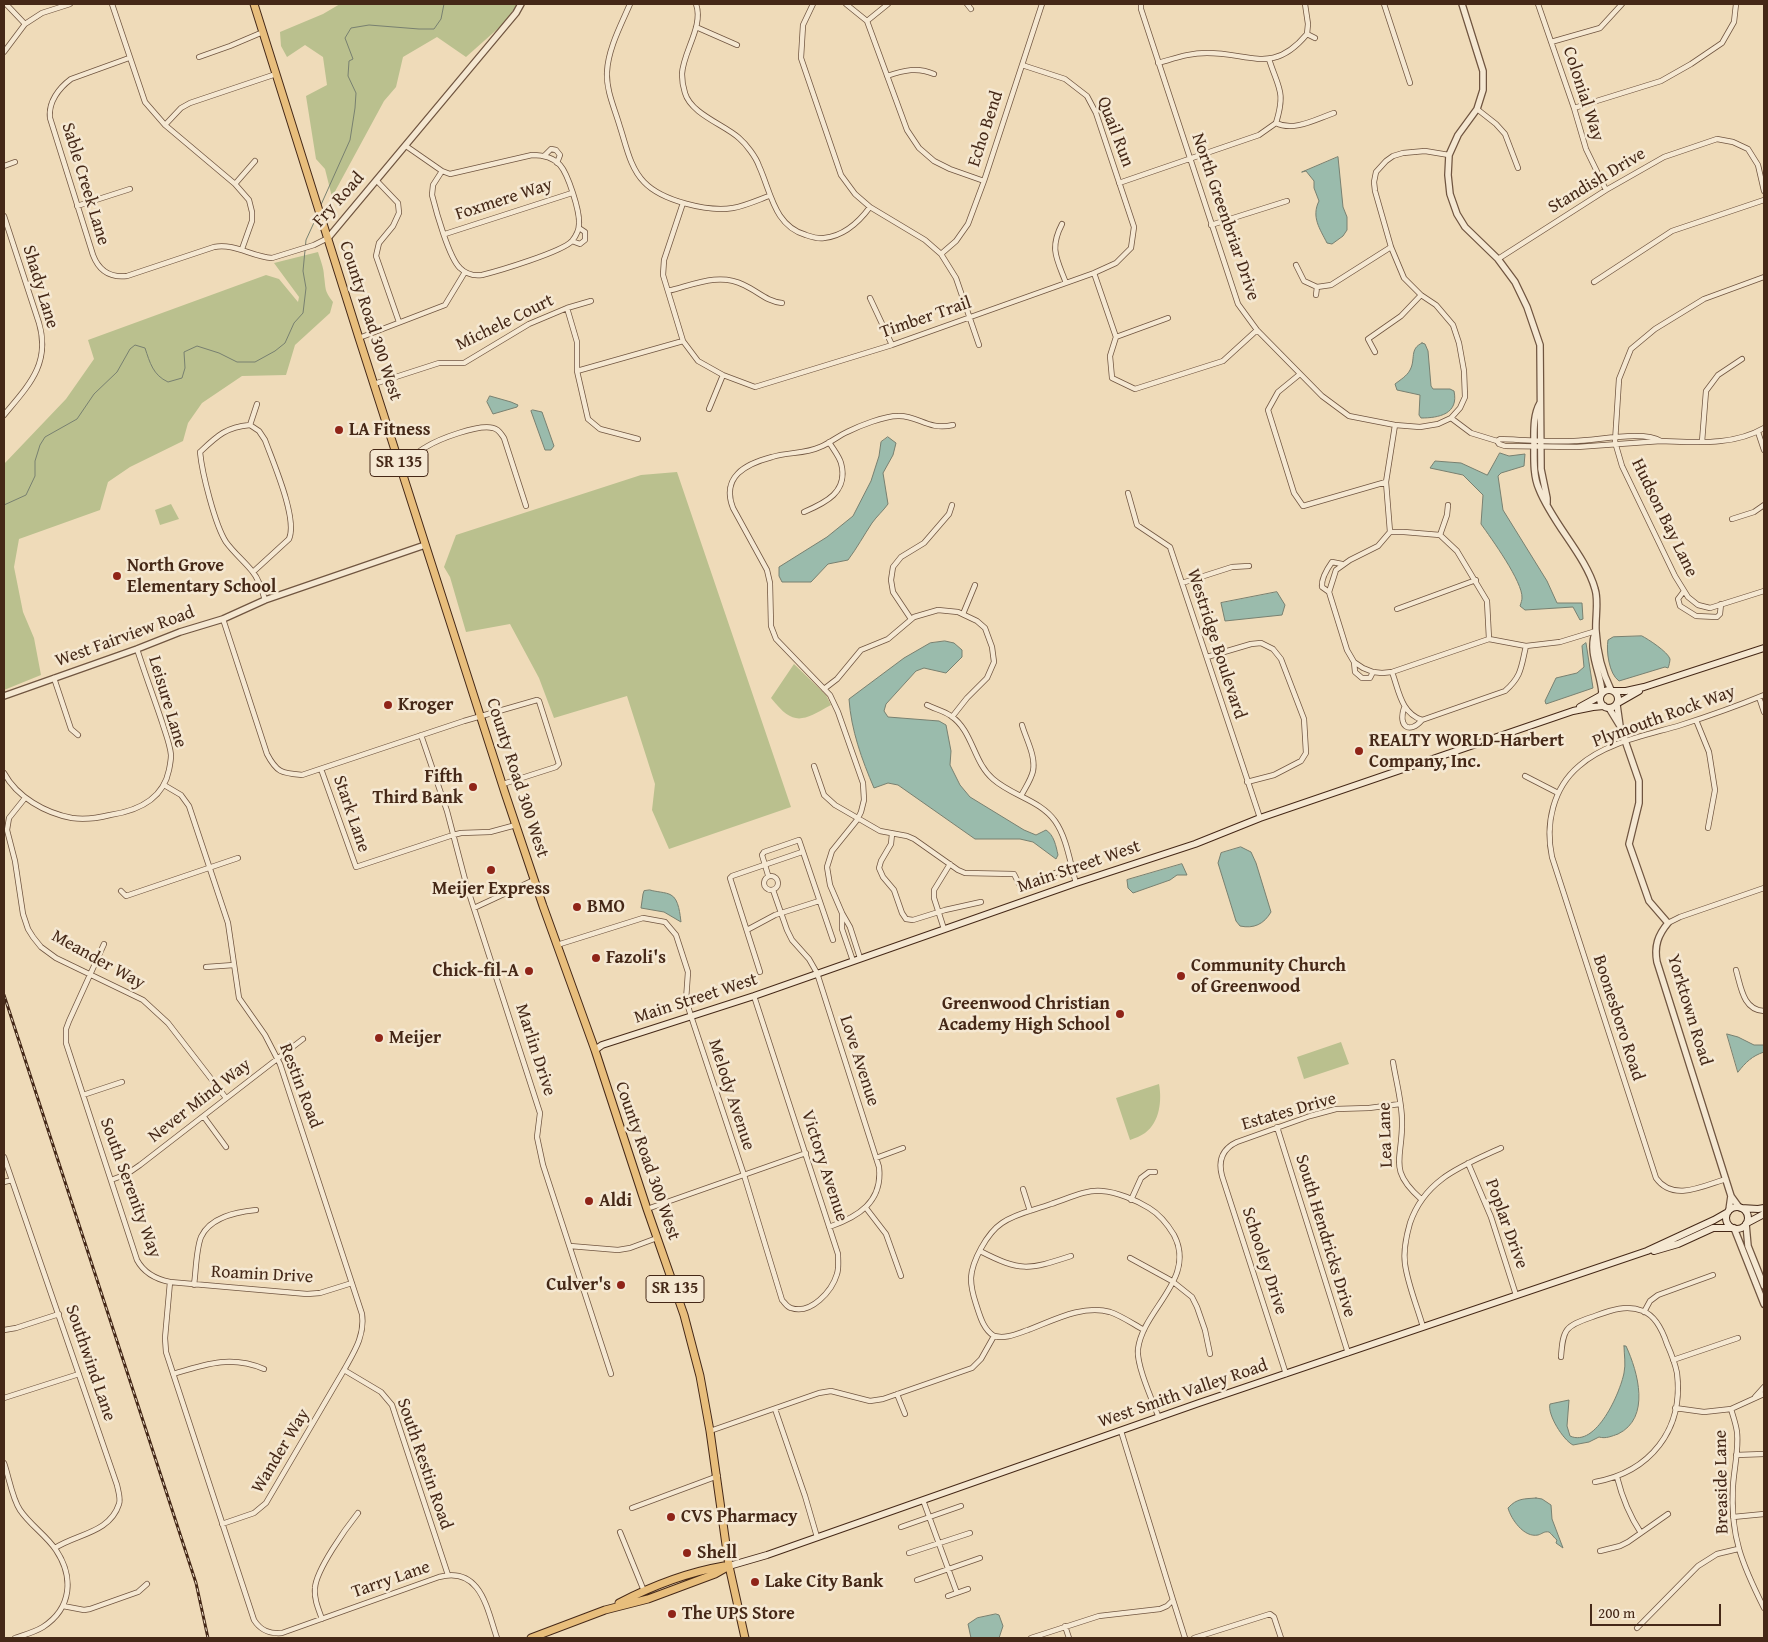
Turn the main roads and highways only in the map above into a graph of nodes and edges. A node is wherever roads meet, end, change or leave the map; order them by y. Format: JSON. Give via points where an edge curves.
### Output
{"nodes":[{"id":1,"x":254,"y":4,"type":"edge"},
{"id":2,"x":1764,"y":648,"type":"edge"},
{"id":3,"x":1644,"y":687,"type":"junction"},
{"id":4,"x":1613,"y":691,"type":"junction"},
{"id":5,"x":1601,"y":695,"type":"junction"},
{"id":6,"x":1618,"y":704,"type":"junction"},
{"id":7,"x":1606,"y":707,"type":"junction"},
{"id":8,"x":1573,"y":711,"type":"junction"},
{"id":9,"x":594,"y":1050,"type":"junction"},
{"id":10,"x":1740,"y":1208,"type":"junction"},
{"id":11,"x":1764,"y":1208,"type":"edge"},
{"id":12,"x":1728,"y":1211,"type":"junction"},
{"id":13,"x":1764,"y":1214,"type":"edge"},
{"id":14,"x":1746,"y":1223,"type":"junction"},
{"id":15,"x":1733,"y":1228,"type":"junction"},
{"id":16,"x":1648,"y":1251,"type":"junction"},
{"id":17,"x":729,"y":1566,"type":"junction"},
{"id":18,"x":605,"y":1610,"type":"junction"},
{"id":19,"x":530,"y":1638,"type":"edge"},
{"id":20,"x":745,"y":1638,"type":"edge"}],
"edges":[{"from":1,"to":9,"type":"main road","name":"County Road 300 West","number":"SR 135","via":[[516,825]]},
{"from":2,"to":3,"type":"main road","name":"Main Street West"},
{"from":3,"to":4,"type":"main road","name":"Main Street West"},
{"from":3,"to":6,"type":"main road","name":"Main Street West"},
{"from":4,"to":5,"type":"main road","name":"Main Street West"},
{"from":4,"to":6,"type":"main road","via":[[1618,696]]},
{"from":5,"to":7,"type":"main road"},
{"from":5,"to":8,"type":"main road","name":"Main Street West"},
{"from":6,"to":7,"type":"main road","name":"Main Street West"},
{"from":7,"to":8,"type":"main road","name":"Main Street West"},
{"from":8,"to":9,"type":"main road","name":"Main Street West"},
{"from":9,"to":17,"type":"main road","name":"County Road 300 West","number":"SR 135","via":[[684,1316],[700,1376],[718,1476]]},
{"from":10,"to":11,"type":"main road"},
{"from":10,"to":12,"type":"main road"},
{"from":10,"to":14,"type":"main road","via":[[1747,1214]]},
{"from":12,"to":15,"type":"main road","via":[[1726,1220]]},
{"from":12,"to":16,"type":"main road","name":"West Smith Valley Road"},
{"from":13,"to":14,"type":"main road"},
{"from":14,"to":15,"type":"main road","via":[[1741,1228]]},
{"from":15,"to":16,"type":"main road","name":"West Smith Valley Road","via":[[1713,1228],[1673,1246]]},
{"from":16,"to":17,"type":"main road","name":"West Smith Valley Road"},
{"from":17,"to":18,"type":"main road","name":"West Smith Valley Road","via":[[648,1599]]},
{"from":17,"to":18,"type":"main road","name":"West Smith Valley Road","via":[[711,1568],[644,1591]]},
{"from":17,"to":20,"type":"main road","number":"SR 135"},
{"from":18,"to":19,"type":"main road","name":"West Smith Valley Road"}]}
